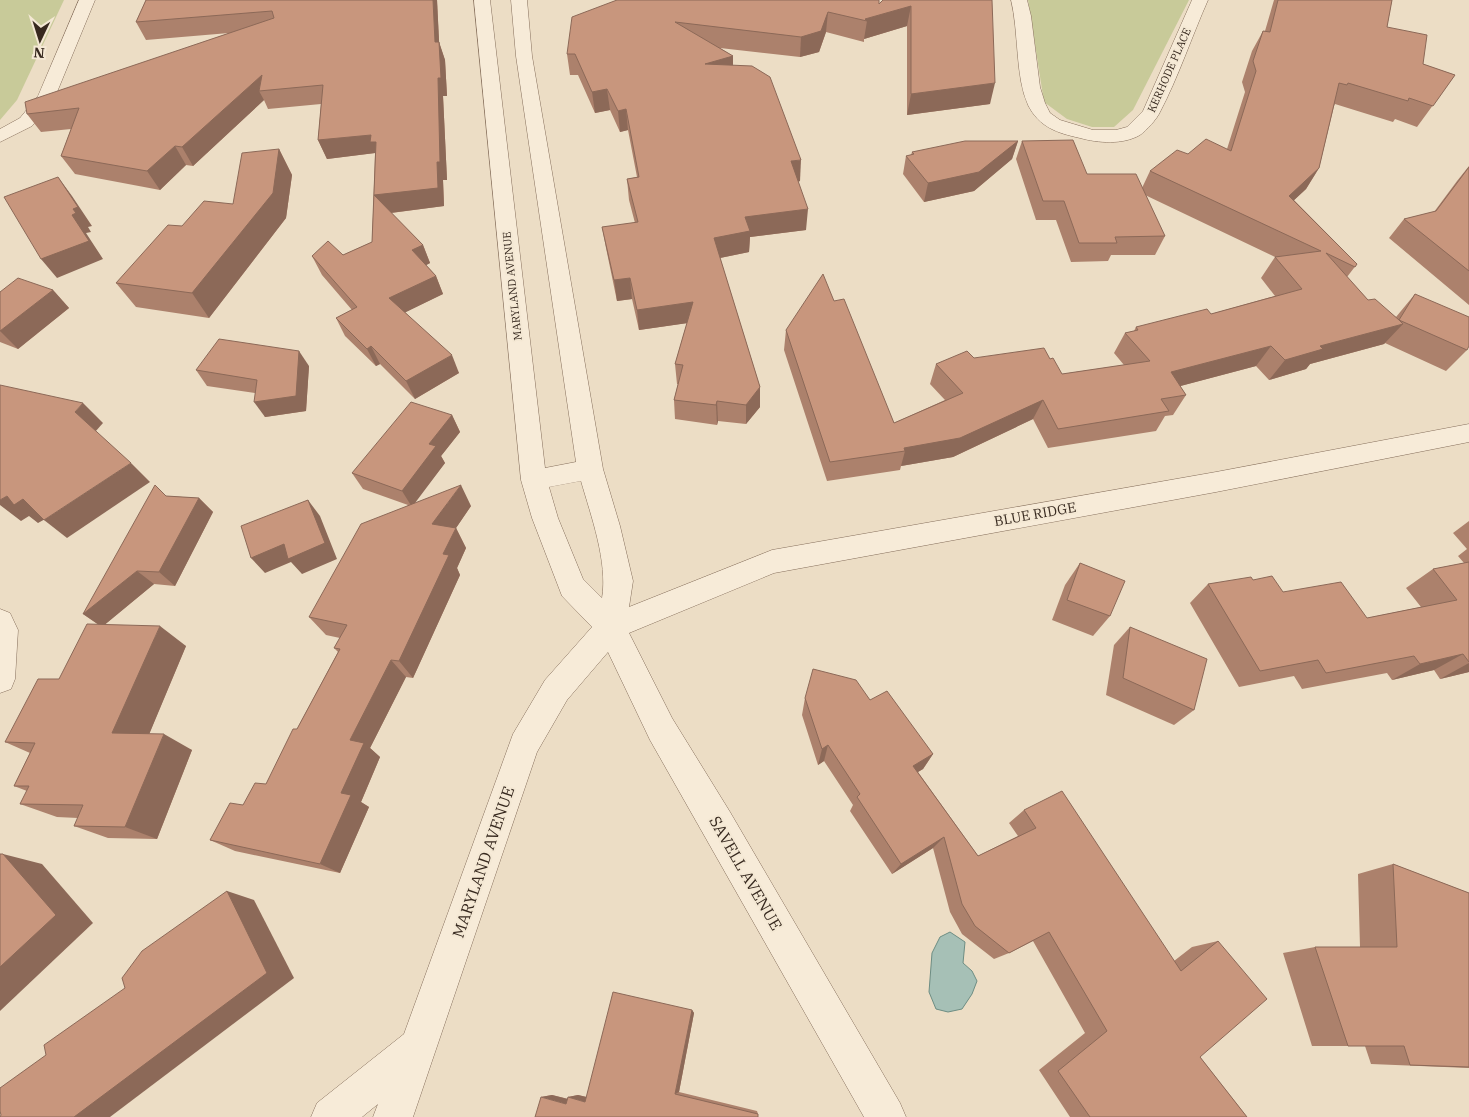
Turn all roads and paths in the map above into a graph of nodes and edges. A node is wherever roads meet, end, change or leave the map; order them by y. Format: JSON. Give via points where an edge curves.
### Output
{"nodes":[{"id":1,"x":87,"y":0,"type":"edge"},
{"id":2,"x":519,"y":0,"type":"edge"},
{"id":3,"x":1019,"y":0,"type":"edge"},
{"id":4,"x":1200,"y":0,"type":"edge"},
{"id":5,"x":487,"y":1,"type":"edge"},
{"id":6,"x":0,"y":136,"type":"edge"},
{"id":7,"x":1469,"y":433,"type":"edge"},
{"id":8,"x":590,"y":469,"type":"junction"},
{"id":9,"x":534,"y":480,"type":"junction"},
{"id":10,"x":564,"y":568,"type":"joint"},
{"id":11,"x":0,"y":622,"type":"edge"},
{"id":12,"x":611,"y":627,"type":"junction"},
{"id":13,"x":0,"y":680,"type":"edge"},
{"id":14,"x":417,"y":1047,"type":"junction"},
{"id":15,"x":331,"y":1117,"type":"edge"},
{"id":16,"x":393,"y":1117,"type":"edge"},
{"id":17,"x":886,"y":1117,"type":"edge"}],
"edges":[{"from":1,"to":6,"type":"street","via":[[46,97],[26,122]]},
{"from":2,"to":8,"type":"street","via":[[524,56]]},
{"from":3,"to":4,"type":"street","name":"KERHODE PLACE","via":[[1031,87],[1044,116],[1068,130],[1093,136],[1117,136],[1133,131],[1151,113]]},
{"from":5,"to":9,"type":"street","name":"MARYLAND AVENUE","via":[[519,360]]},
{"from":7,"to":12,"type":"street","name":"BLUE RIDGE","via":[[772,562]]},
{"from":8,"to":9,"type":"street"},
{"from":8,"to":12,"type":"street","via":[[619,581]]},
{"from":9,"to":10,"type":"street","name":"MARYLAND AVENUE"},
{"from":10,"to":12,"type":"street","name":"SAVELL AVENUE","via":[[572,587]]},
{"from":11,"to":13,"type":"street","via":[[4,630]]},
{"from":12,"to":14,"type":"street","name":"MARYLAND AVENUE","via":[[556,690],[524,745]]},
{"from":12,"to":17,"type":"street","name":"SAVELL AVENUE","via":[[661,728]]},
{"from":14,"to":15,"type":"street"},
{"from":14,"to":16,"type":"street","name":"MARYLAND AVENUE"}]}
